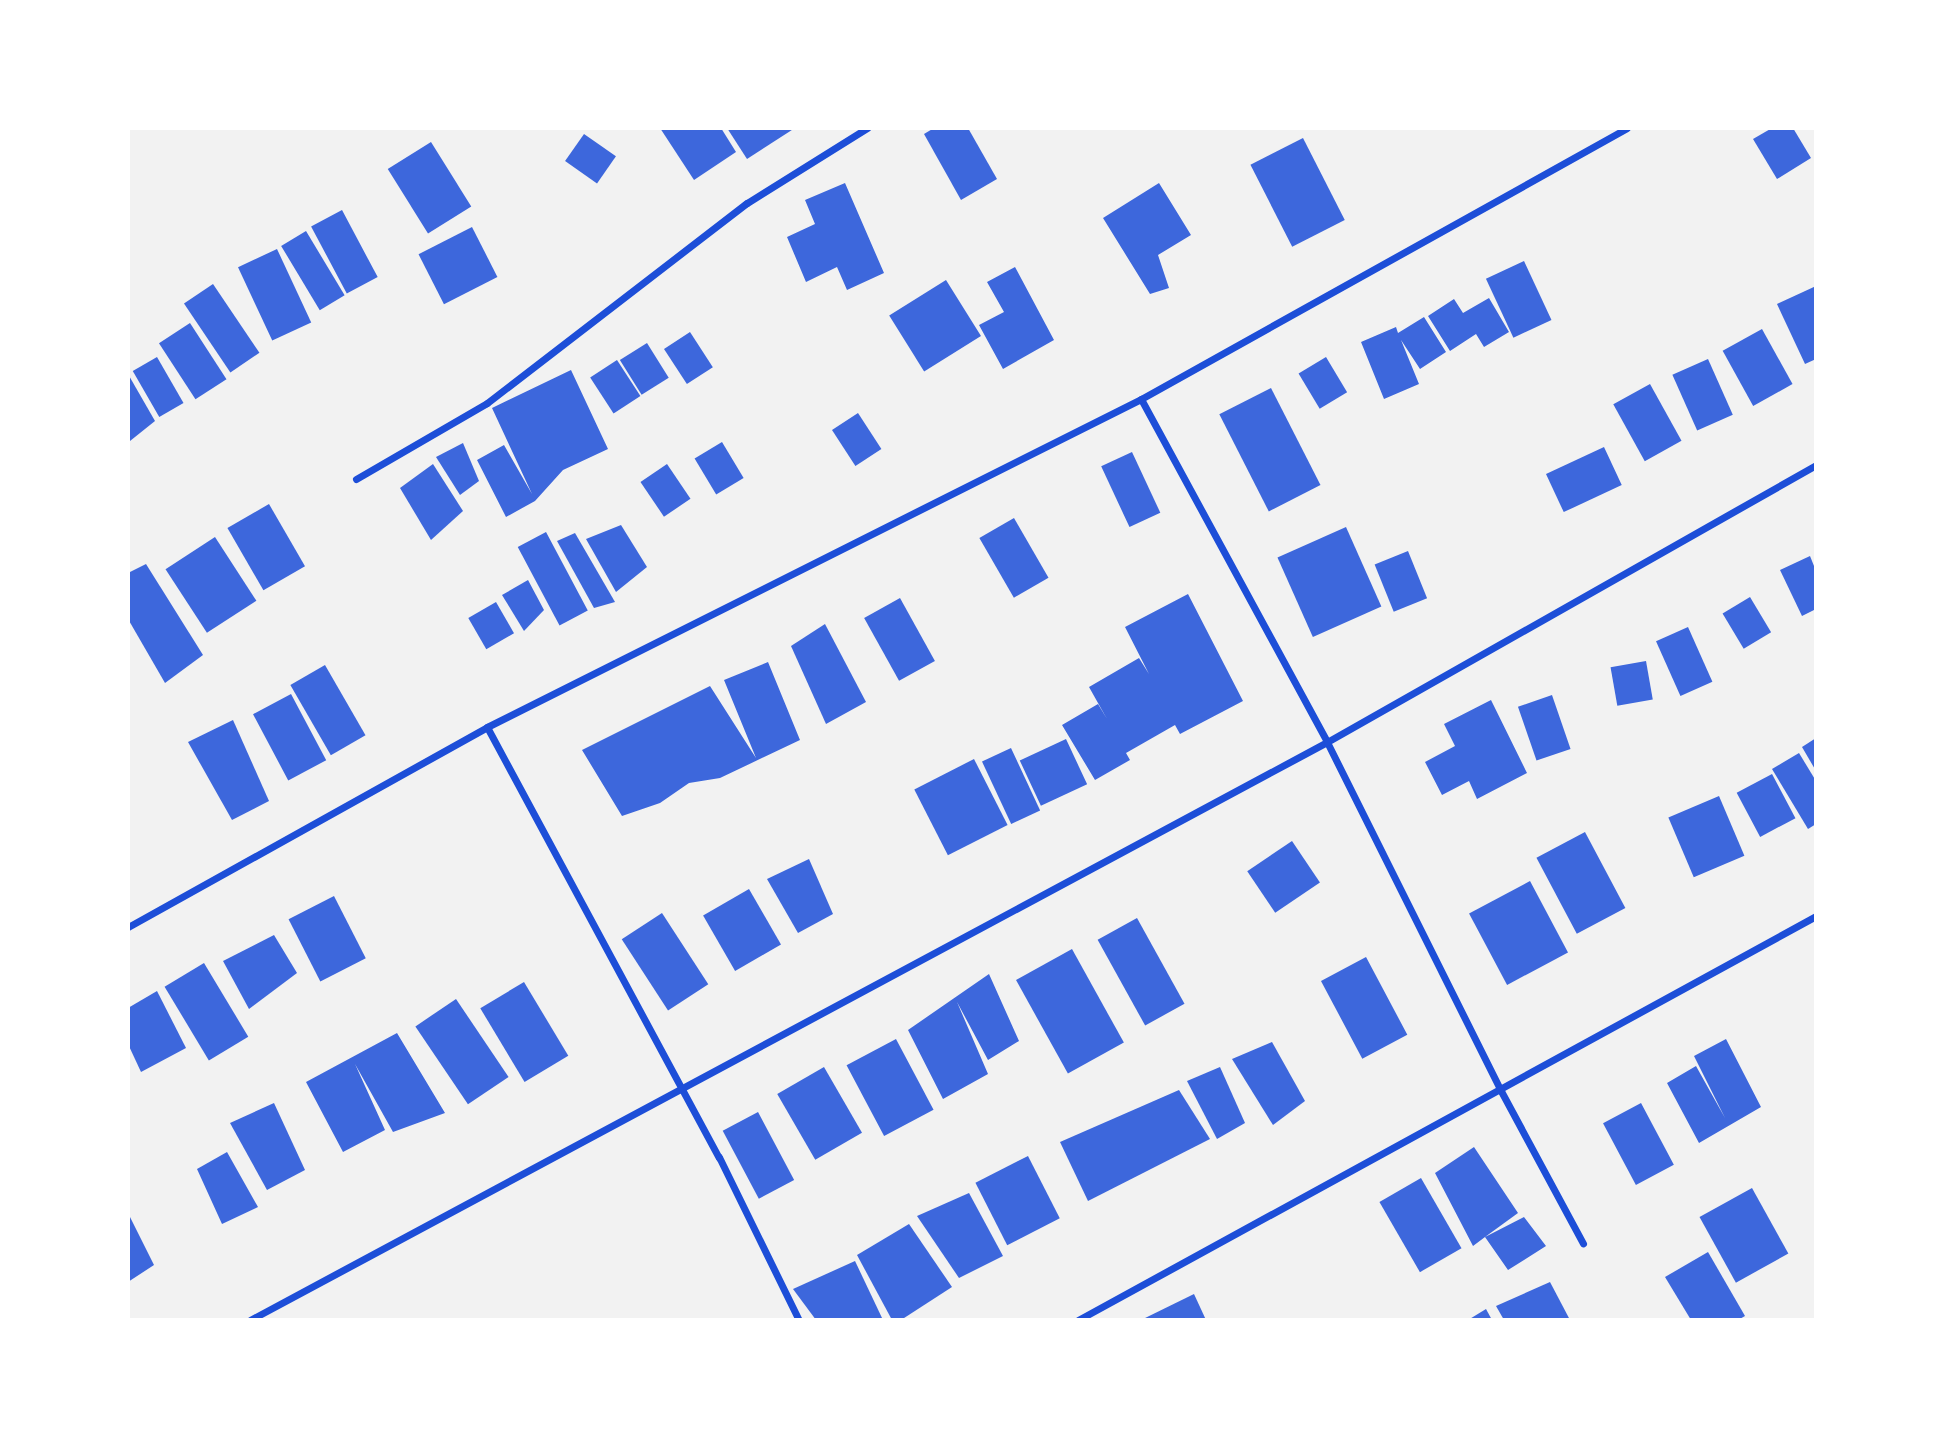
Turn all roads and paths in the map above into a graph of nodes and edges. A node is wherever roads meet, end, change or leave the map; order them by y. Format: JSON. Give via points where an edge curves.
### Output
{"nodes":[{"id":1,"x":866,"y":128,"type":"edge"},
{"id":2,"x":1627,"y":128,"type":"edge"},
{"id":3,"x":1141,"y":399,"type":"junction"},
{"id":4,"x":1816,"y":465,"type":"edge"},
{"id":5,"x":356,"y":479,"type":"dead end"},
{"id":6,"x":487,"y":727,"type":"junction"},
{"id":7,"x":1327,"y":742,"type":"junction"},
{"id":8,"x":1816,"y":916,"type":"edge"},
{"id":9,"x":128,"y":927,"type":"edge"},
{"id":10,"x":683,"y":1088,"type":"junction"},
{"id":11,"x":1501,"y":1091,"type":"junction"},
{"id":12,"x":1583,"y":1243,"type":"dead end"},
{"id":13,"x":250,"y":1320,"type":"edge"},
{"id":14,"x":799,"y":1320,"type":"edge"},
{"id":15,"x":1078,"y":1320,"type":"edge"}],
"edges":[{"from":1,"to":5,"type":"street","via":[[747,203],[487,403]]},
{"from":2,"to":3,"type":"street"},
{"from":3,"to":6,"type":"street"},
{"from":3,"to":7,"type":"street"},
{"from":4,"to":7,"type":"street"},
{"from":6,"to":9,"type":"street"},
{"from":6,"to":10,"type":"street"},
{"from":7,"to":10,"type":"street"},
{"from":7,"to":11,"type":"street"},
{"from":8,"to":11,"type":"street"},
{"from":10,"to":13,"type":"street"},
{"from":10,"to":14,"type":"street"},
{"from":11,"to":12,"type":"street"},
{"from":11,"to":15,"type":"street"}]}
